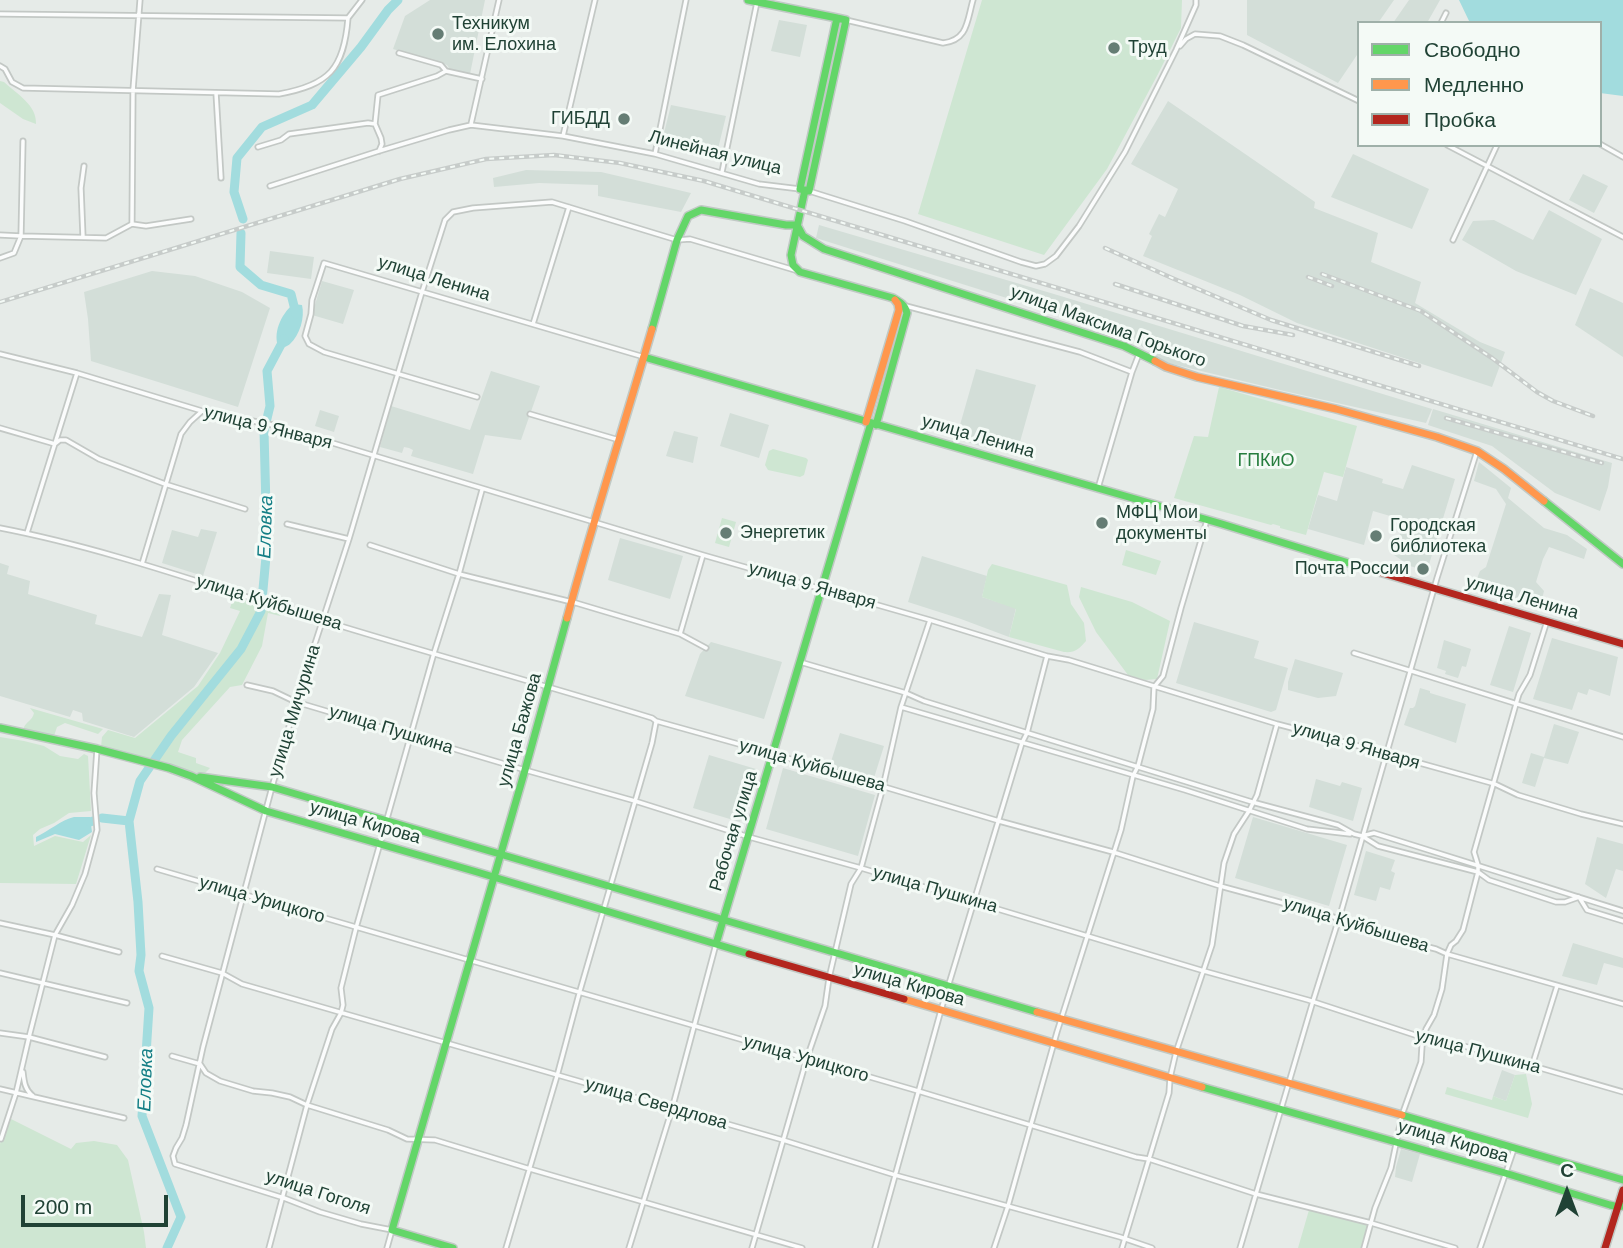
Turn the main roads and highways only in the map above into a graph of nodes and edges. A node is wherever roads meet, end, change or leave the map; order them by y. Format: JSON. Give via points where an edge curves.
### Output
{"nodes":[{"id":1,"x":748,"y":0,"type":"edge"},
{"id":2,"x":757,"y":1,"type":"edge"},
{"id":3,"x":837,"y":18,"type":"junction"},
{"id":4,"x":804,"y":190,"type":"junction"},
{"id":5,"x":797,"y":225,"type":"junction"},
{"id":6,"x":893,"y":298,"type":"junction"},
{"id":7,"x":904,"y":305,"type":"joint"},
{"id":8,"x":643,"y":356,"type":"junction"},
{"id":9,"x":871,"y":423,"type":"junction"},
{"id":10,"x":1623,"y":564,"type":"edge"},
{"id":11,"x":1623,"y":644,"type":"edge"},
{"id":12,"x":0,"y":728,"type":"edge"},
{"id":13,"x":191,"y":776,"type":"junction"},
{"id":14,"x":501,"y":853,"type":"junction"},
{"id":15,"x":494,"y":877,"type":"junction"},
{"id":16,"x":724,"y":919,"type":"junction"},
{"id":17,"x":716,"y":944,"type":"junction"},
{"id":18,"x":1623,"y":1180,"type":"edge"},
{"id":19,"x":1623,"y":1190,"type":"edge"},
{"id":20,"x":1620,"y":1207,"type":"edge"},
{"id":21,"x":392,"y":1230,"type":"joint"},
{"id":22,"x":453,"y":1248,"type":"edge"},
{"id":23,"x":1605,"y":1248,"type":"edge"}],
"edges":[{"from":1,"to":2,"type":"main road"},
{"from":2,"to":3,"type":"main road"},
{"from":3,"to":4,"type":"main road"},
{"from":3,"to":4,"type":"main road","via":[[846,20]]},
{"from":4,"to":5,"type":"main road"},
{"from":5,"to":6,"type":"main road","name":"улица Максима Горького","via":[[791,255],[800,272]]},
{"from":5,"to":8,"type":"main road","name":"улица Бажова","via":[[708,210],[688,216]]},
{"from":5,"to":10,"type":"main road","name":"улица Максима Горького","via":[[803,236],[824,249],[1114,343],[1166,367],[1336,409],[1477,451]]},
{"from":6,"to":7,"type":"main road","name":"улица Максима Горького"},
{"from":6,"to":9,"type":"main road","name":"Рабочая улица","via":[[899,310]]},
{"from":7,"to":9,"type":"main road","name":"Рабочая улица","via":[[907,313]]},
{"from":8,"to":9,"type":"main road","name":"улица Ленина"},
{"from":8,"to":14,"type":"main road","name":"улица Бажова"},
{"from":9,"to":11,"type":"main road","name":"улица Ленина"},
{"from":9,"to":16,"type":"main road","name":"Рабочая улица"},
{"from":12,"to":13,"type":"main road","name":"улица Кирова"},
{"from":13,"to":14,"type":"main road","name":"улица Кирова","via":[[272,788]]},
{"from":13,"to":15,"type":"main road","name":"улица Кирова","via":[[266,811]]},
{"from":14,"to":15,"type":"main road","name":"улица Бажова"},
{"from":14,"to":16,"type":"main road","name":"улица Кирова"},
{"from":15,"to":17,"type":"main road","name":"улица Кирова"},
{"from":15,"to":21,"type":"main road","name":"улица Бажова"},
{"from":16,"to":17,"type":"main road","name":"Рабочая улица"},
{"from":16,"to":18,"type":"main road","name":"улица Кирова"},
{"from":17,"to":20,"type":"main road","name":"улица Кирова"},
{"from":19,"to":20,"type":"main road"},
{"from":20,"to":23,"type":"main road"},
{"from":21,"to":22,"type":"main road","name":"улица Гоголя"}]}
